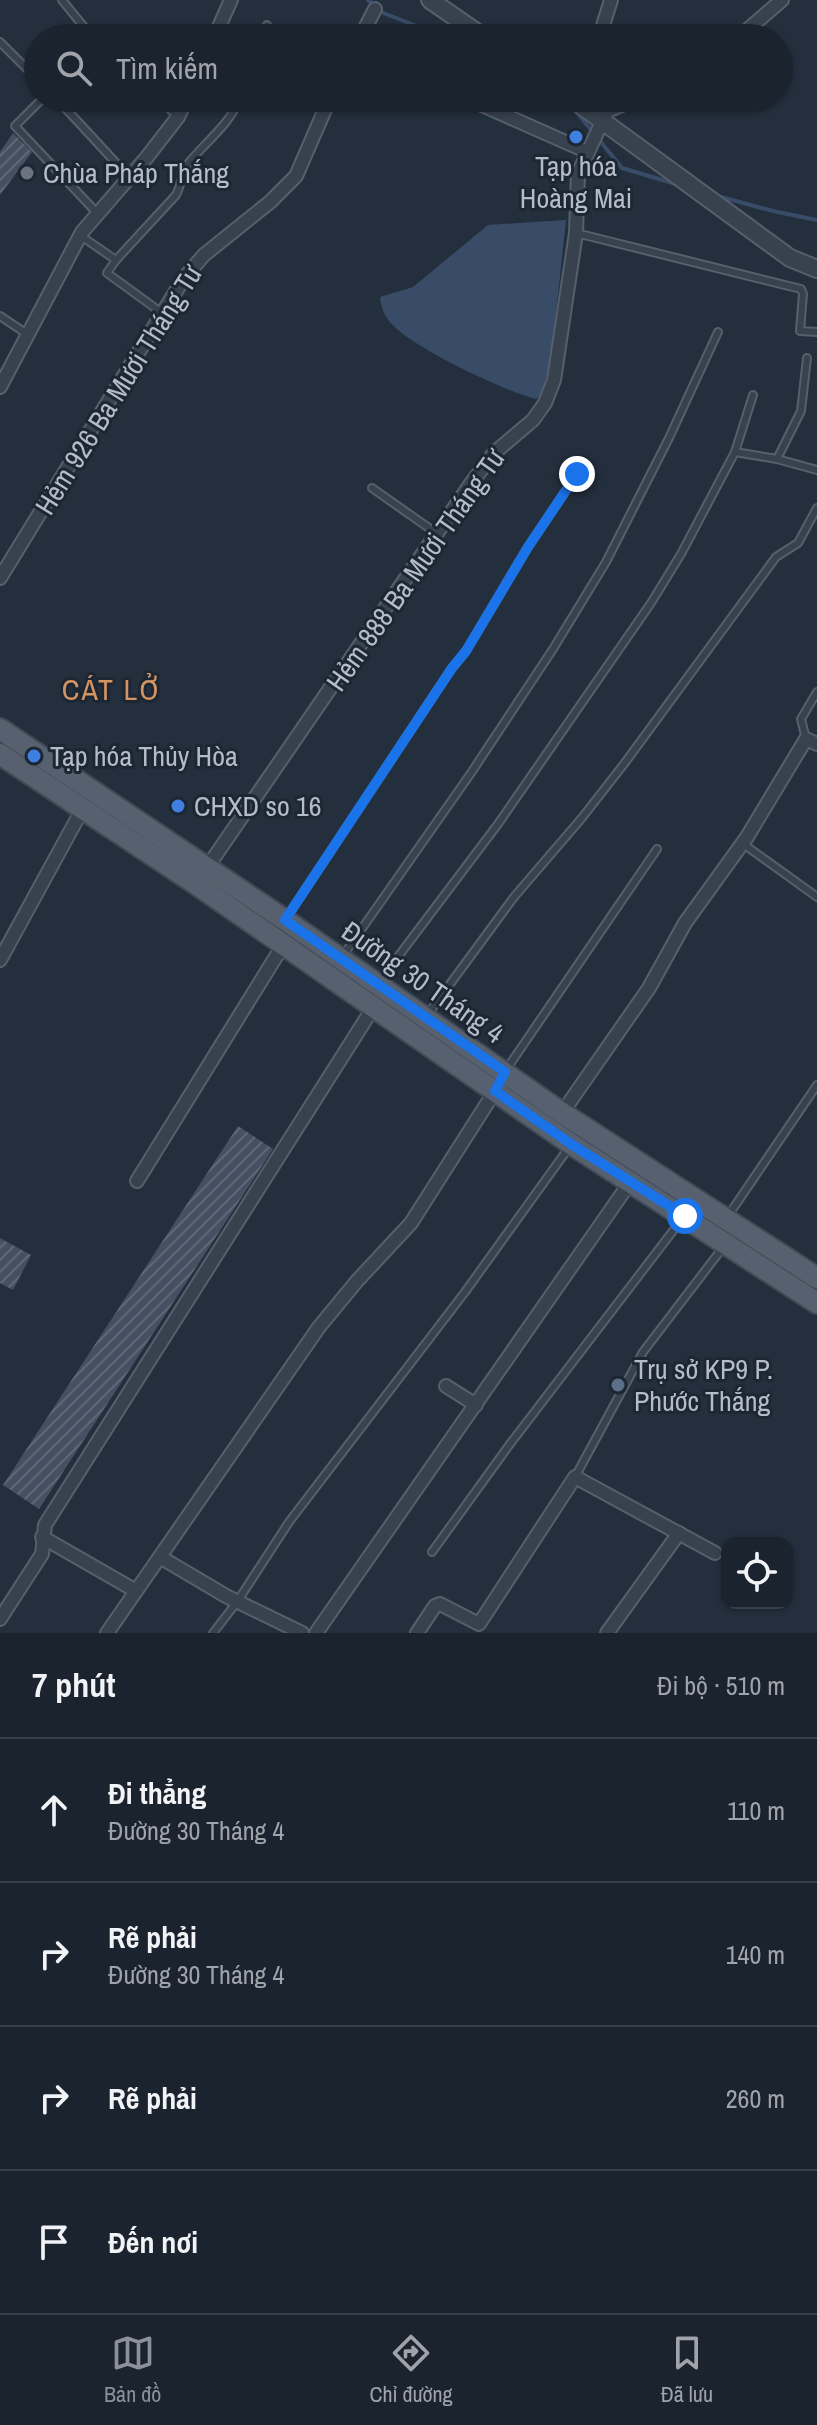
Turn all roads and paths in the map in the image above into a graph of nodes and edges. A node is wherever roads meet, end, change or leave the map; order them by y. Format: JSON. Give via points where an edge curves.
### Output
{"nodes":[{"id":1,"x":62,"y":0,"type":"edge"},
{"id":2,"x":231,"y":0,"type":"edge"},
{"id":3,"x":430,"y":0,"type":"edge"},
{"id":4,"x":611,"y":0,"type":"edge"},
{"id":5,"x":782,"y":0,"type":"edge"},
{"id":6,"x":375,"y":9,"type":"dead end"},
{"id":7,"x":82,"y":24,"type":"edge"},
{"id":8,"x":220,"y":24,"type":"edge"},
{"id":9,"x":367,"y":24,"type":"edge"},
{"id":10,"x":465,"y":24,"type":"edge"},
{"id":11,"x":604,"y":24,"type":"edge"},
{"id":12,"x":754,"y":24,"type":"edge"},
{"id":13,"x":0,"y":42,"type":"edge"},
{"id":14,"x":24,"y":66,"type":"edge"},
{"id":15,"x":29,"y":112,"type":"edge"},
{"id":16,"x":69,"y":112,"type":"edge"},
{"id":17,"x":172,"y":112,"type":"edge"},
{"id":18,"x":180,"y":112,"type":"edge"},
{"id":19,"x":232,"y":112,"type":"edge"},
{"id":20,"x":324,"y":112,"type":"edge"},
{"id":21,"x":498,"y":112,"type":"edge"},
{"id":22,"x":605,"y":112,"type":"edge"},
{"id":23,"x":608,"y":112,"type":"edge"},
{"id":24,"x":178,"y":117,"type":"junction"},
{"id":25,"x":588,"y":152,"type":"junction"},
{"id":26,"x":129,"y":177,"type":"junction"},
{"id":27,"x":97,"y":213,"type":"junction"},
{"id":28,"x":576,"y":233,"type":"junction"},
{"id":29,"x":81,"y":236,"type":"junction"},
{"id":30,"x":116,"y":260,"type":"junction"},
{"id":31,"x":817,"y":269,"type":"edge"},
{"id":32,"x":162,"y":313,"type":"junction"},
{"id":33,"x":0,"y":316,"type":"edge"},
{"id":34,"x":718,"y":332,"type":"dead end"},
{"id":35,"x":817,"y":332,"type":"edge"},
{"id":36,"x":27,"y":334,"type":"junction"},
{"id":37,"x":807,"y":358,"type":"dead end"},
{"id":38,"x":0,"y":387,"type":"edge"},
{"id":39,"x":753,"y":395,"type":"dead end"},
{"id":40,"x":735,"y":452,"type":"junction"},
{"id":41,"x":777,"y":459,"type":"junction"},
{"id":42,"x":817,"y":470,"type":"edge"},
{"id":43,"x":577,"y":474,"type":"dead end"},
{"id":44,"x":372,"y":488,"type":"dead end"},
{"id":45,"x":817,"y":508,"type":"edge"},
{"id":46,"x":436,"y":533,"type":"junction"},
{"id":47,"x":0,"y":578,"type":"edge"},
{"id":48,"x":817,"y":692,"type":"edge"},
{"id":49,"x":0,"y":729,"type":"edge"},
{"id":50,"x":812,"y":742,"type":"edge"},
{"id":51,"x":0,"y":754,"type":"edge"},
{"id":52,"x":93,"y":791,"type":"junction"},
{"id":53,"x":82,"y":810,"type":"junction"},
{"id":54,"x":742,"y":843,"type":"junction"},
{"id":55,"x":657,"y":849,"type":"dead end"},
{"id":56,"x":201,"y":876,"type":"junction"},
{"id":57,"x":817,"y":897,"type":"edge"},
{"id":58,"x":285,"y":920,"type":"junction"},
{"id":59,"x":282,"y":947,"type":"junction"},
{"id":60,"x":0,"y":960,"type":"edge"},
{"id":61,"x":340,"y":960,"type":"junction"},
{"id":62,"x":377,"y":985,"type":"junction"},
{"id":63,"x":373,"y":1008,"type":"junction"},
{"id":64,"x":426,"y":1017,"type":"junction"},
{"id":65,"x":505,"y":1072,"type":"junction"},
{"id":66,"x":817,"y":1085,"type":"edge"},
{"id":67,"x":495,"y":1091,"type":"junction"},
{"id":68,"x":562,"y":1113,"type":"junction"},
{"id":69,"x":571,"y":1144,"type":"junction"},
{"id":70,"x":137,"y":1181,"type":"dead end"},
{"id":71,"x":631,"y":1181,"type":"junction"},
{"id":72,"x":685,"y":1216,"type":"junction"},
{"id":73,"x":726,"y":1219,"type":"junction"},
{"id":74,"x":726,"y":1243,"type":"junction"},
{"id":75,"x":817,"y":1278,"type":"edge"},
{"id":76,"x":817,"y":1303,"type":"edge"},
{"id":77,"x":446,"y":1386,"type":"dead end"},
{"id":78,"x":476,"y":1405,"type":"junction"},
{"id":79,"x":575,"y":1477,"type":"junction"},
{"id":80,"x":679,"y":1533,"type":"junction"},
{"id":81,"x":42,"y":1537,"type":"junction"},
{"id":82,"x":432,"y":1552,"type":"dead end"},
{"id":83,"x":715,"y":1553,"type":"dead end"},
{"id":84,"x":160,"y":1557,"type":"junction"},
{"id":85,"x":136,"y":1591,"type":"junction"},
{"id":86,"x":237,"y":1602,"type":"junction"},
{"id":87,"x":0,"y":1619,"type":"edge"},
{"id":88,"x":477,"y":1628,"type":"edge"},
{"id":89,"x":107,"y":1633,"type":"edge"},
{"id":90,"x":213,"y":1633,"type":"edge"},
{"id":91,"x":302,"y":1633,"type":"edge"},
{"id":92,"x":316,"y":1633,"type":"edge"},
{"id":93,"x":417,"y":1633,"type":"edge"},
{"id":94,"x":607,"y":1633,"type":"edge"}],
"edges":[{"from":1,"to":7,"type":"lane"},
{"from":2,"to":8,"type":"street"},
{"from":3,"to":10,"type":"street"},
{"from":4,"to":11,"type":"street"},
{"from":5,"to":12,"type":"street"},
{"from":6,"to":9,"type":"street"},
{"from":13,"to":14,"type":"lane"},
{"from":15,"to":27,"type":"lane","via":[[15,126]]},
{"from":16,"to":26,"type":"lane"},
{"from":17,"to":24,"type":"lane"},
{"from":18,"to":24,"type":"street"},
{"from":19,"to":30,"type":"lane","via":[[184,169],[176,195]]},
{"from":20,"to":32,"type":"street","name":"Hẻm 926 Ba Mươi Tháng Tư","via":[[296,176],[204,255]]},
{"from":21,"to":25,"type":"street"},
{"from":22,"to":25,"type":"street","name":"Hẻm 888 Ba Mươi Tháng Tư"},
{"from":23,"to":31,"type":"street","via":[[790,258]]},
{"from":24,"to":26,"type":"street"},
{"from":25,"to":28,"type":"street","name":"Hẻm 888 Ba Mươi Tháng Tư","via":[[578,174]]},
{"from":26,"to":27,"type":"street"},
{"from":27,"to":29,"type":"street"},
{"from":28,"to":35,"type":"lane","via":[[801,289],[800,331]]},
{"from":28,"to":46,"type":"street","name":"Hẻm 888 Ba Mươi Tháng Tư","via":[[554,380],[545,403],[494,453]]},
{"from":29,"to":30,"type":"lane"},
{"from":29,"to":36,"type":"street"},
{"from":30,"to":32,"type":"lane","via":[[107,273]]},
{"from":32,"to":47,"type":"street","name":"Hẻm 926 Ba Mươi Tháng Tư"},
{"from":33,"to":36,"type":"lane"},
{"from":34,"to":61,"type":"lane","via":[[620,534],[561,637]]},
{"from":36,"to":38,"type":"street"},
{"from":37,"to":41,"type":"lane","via":[[801,411]]},
{"from":39,"to":40,"type":"lane"},
{"from":40,"to":41,"type":"lane"},
{"from":40,"to":62,"type":"lane","via":[[631,633]]},
{"from":41,"to":42,"type":"lane"},
{"from":43,"to":58,"type":"lane","via":[[466,651]]},
{"from":44,"to":46,"type":"lane"},
{"from":45,"to":64,"type":"lane","via":[[798,543],[776,557],[640,743],[514,897]]},
{"from":46,"to":56,"type":"street","name":"Hẻm 888 Ba Mươi Tháng Tư"},
{"from":48,"to":50,"type":"lane","via":[[801,719]]},
{"from":49,"to":52,"type":"main road","name":"Đường 30 Tháng 4"},
{"from":50,"to":54,"type":"street"},
{"from":51,"to":53,"type":"main road","name":"Đường 30 Tháng 4"},
{"from":52,"to":53,"type":"main road"},
{"from":52,"to":56,"type":"main road","name":"Đường 30 Tháng 4"},
{"from":53,"to":56,"type":"main road","name":"Đường 30 Tháng 4"},
{"from":53,"to":60,"type":"street"},
{"from":54,"to":57,"type":"lane"},
{"from":54,"to":68,"type":"street"},
{"from":55,"to":65,"type":"lane"},
{"from":56,"to":58,"type":"main road","name":"Đường 30 Tháng 4"},
{"from":56,"to":59,"type":"main road","name":"Đường 30 Tháng 4"},
{"from":58,"to":61,"type":"main road","name":"Đường 30 Tháng 4"},
{"from":59,"to":63,"type":"main road","name":"Đường 30 Tháng 4"},
{"from":59,"to":70,"type":"street"},
{"from":61,"to":62,"type":"main road","name":"Đường 30 Tháng 4"},
{"from":62,"to":64,"type":"main road","name":"Đường 30 Tháng 4"},
{"from":63,"to":67,"type":"main road","name":"Đường 30 Tháng 4"},
{"from":63,"to":81,"type":"street"},
{"from":64,"to":65,"type":"main road","name":"Đường 30 Tháng 4"},
{"from":65,"to":67,"type":"main road"},
{"from":65,"to":68,"type":"main road","name":"Đường 30 Tháng 4"},
{"from":66,"to":73,"type":"lane"},
{"from":67,"to":69,"type":"main road","name":"Đường 30 Tháng 4"},
{"from":67,"to":84,"type":"street","via":[[411,1223],[319,1327]]},
{"from":68,"to":73,"type":"main road","name":"Đường 30 Tháng 4"},
{"from":69,"to":71,"type":"main road","name":"Đường 30 Tháng 4"},
{"from":69,"to":86,"type":"lane","via":[[289,1522]]},
{"from":71,"to":72,"type":"main road","name":"Đường 30 Tháng 4"},
{"from":71,"to":78,"type":"street"},
{"from":72,"to":74,"type":"main road","name":"Đường 30 Tháng 4"},
{"from":72,"to":82,"type":"lane"},
{"from":73,"to":75,"type":"main road","name":"Đường 30 Tháng 4"},
{"from":74,"to":76,"type":"main road","name":"Đường 30 Tháng 4"},
{"from":74,"to":79,"type":"lane","via":[[643,1352]]},
{"from":77,"to":78,"type":"street"},
{"from":78,"to":92,"type":"street"},
{"from":79,"to":80,"type":"street"},
{"from":79,"to":88,"type":"street"},
{"from":80,"to":83,"type":"street"},
{"from":80,"to":94,"type":"street"},
{"from":81,"to":85,"type":"street"},
{"from":81,"to":87,"type":"street","via":[[42,1554]]},
{"from":84,"to":85,"type":"street"},
{"from":84,"to":86,"type":"street"},
{"from":85,"to":89,"type":"street"},
{"from":86,"to":90,"type":"lane"},
{"from":86,"to":91,"type":"street"},
{"from":88,"to":93,"type":"street","via":[[440,1604]]}]}
